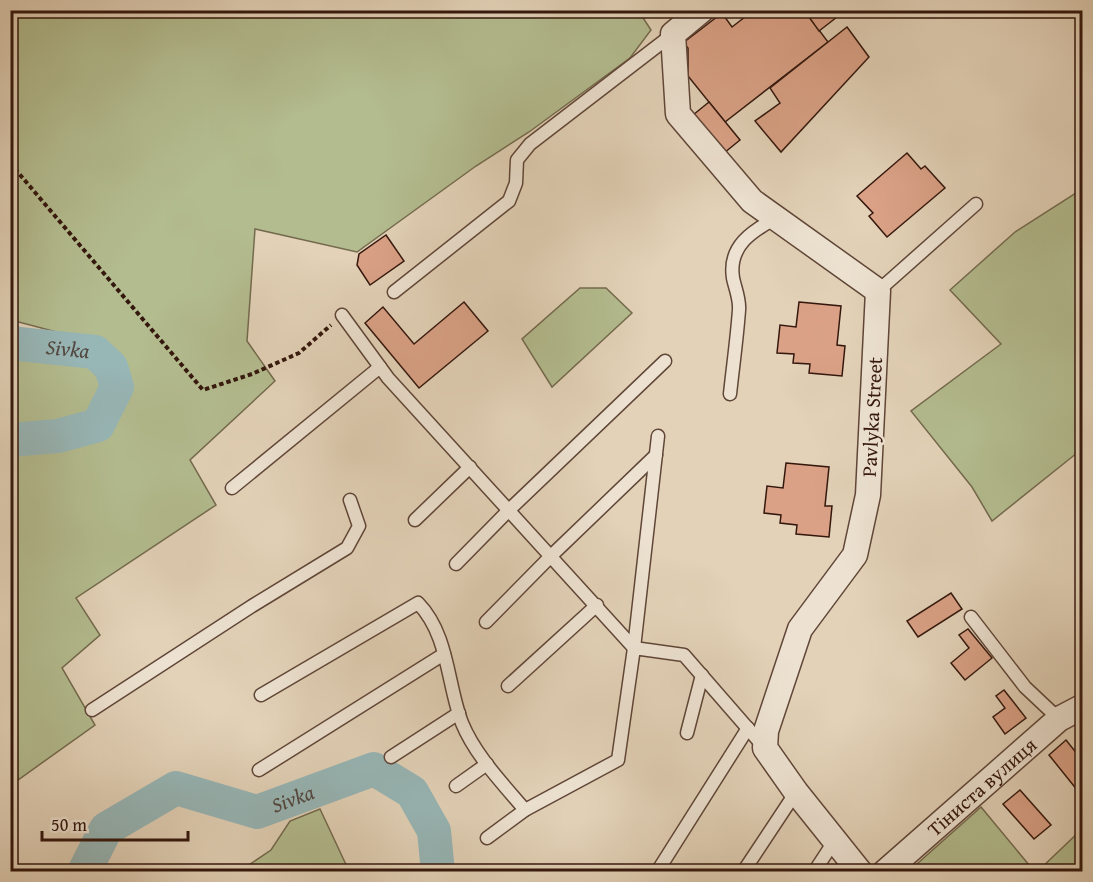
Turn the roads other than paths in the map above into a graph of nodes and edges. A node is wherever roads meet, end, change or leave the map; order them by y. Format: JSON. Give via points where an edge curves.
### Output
{"nodes":[{"id":1,"x":702,"y":10,"type":"edge"},
{"id":2,"x":673,"y":34,"type":"junction"},
{"id":3,"x":976,"y":204,"type":"dead end"},
{"id":4,"x":776,"y":218,"type":"junction"},
{"id":5,"x":878,"y":291,"type":"junction"},
{"id":6,"x":394,"y":292,"type":"dead end"},
{"id":7,"x":342,"y":315,"type":"road end"},
{"id":8,"x":665,"y":361,"type":"dead end"},
{"id":9,"x":380,"y":367,"type":"junction"},
{"id":10,"x":730,"y":394,"type":"dead end"},
{"id":11,"x":658,"y":436,"type":"dead end"},
{"id":12,"x":656,"y":454,"type":"junction"},
{"id":13,"x":470,"y":467,"type":"junction"},
{"id":14,"x":232,"y":488,"type":"dead end"},
{"id":15,"x":350,"y":500,"type":"dead end"},
{"id":16,"x":509,"y":510,"type":"junction"},
{"id":17,"x":415,"y":520,"type":"dead end"},
{"id":18,"x":551,"y":556,"type":"junction"},
{"id":19,"x":456,"y":564,"type":"dead end"},
{"id":20,"x":597,"y":605,"type":"junction"},
{"id":21,"x":971,"y":616,"type":"dead end"},
{"id":22,"x":486,"y":622,"type":"dead end"},
{"id":23,"x":634,"y":648,"type":"junction"},
{"id":24,"x":444,"y":654,"type":"junction"},
{"id":25,"x":702,"y":675,"type":"junction"},
{"id":26,"x":508,"y":686,"type":"dead end"},
{"id":27,"x":261,"y":695,"type":"dead end"},
{"id":28,"x":1083,"y":707,"type":"edge"},
{"id":29,"x":92,"y":710,"type":"dead end"},
{"id":30,"x":459,"y":713,"type":"junction"},
{"id":31,"x":1059,"y":719,"type":"junction"},
{"id":32,"x":748,"y":728,"type":"junction"},
{"id":33,"x":687,"y":733,"type":"dead end"},
{"id":34,"x":765,"y":748,"type":"junction"},
{"id":35,"x":391,"y":757,"type":"dead end"},
{"id":36,"x":487,"y":764,"type":"junction"},
{"id":37,"x":259,"y":770,"type":"dead end"},
{"id":38,"x":456,"y":786,"type":"dead end"},
{"id":39,"x":796,"y":792,"type":"junction"},
{"id":40,"x":525,"y":810,"type":"junction"},
{"id":41,"x":487,"y":838,"type":"dead end"},
{"id":42,"x":835,"y":840,"type":"junction"},
{"id":43,"x":657,"y":872,"type":"edge"},
{"id":44,"x":743,"y":872,"type":"edge"},
{"id":45,"x":814,"y":872,"type":"edge"},
{"id":46,"x":860,"y":872,"type":"edge"},
{"id":47,"x":885,"y":872,"type":"edge"}],
"edges":[{"from":1,"to":2,"type":"street"},
{"from":2,"to":4,"type":"street","via":[[678,114],[752,201]]},
{"from":2,"to":6,"type":"lane","via":[[530,144],[517,160],[516,183],[509,201]]},
{"from":3,"to":5,"type":"lane"},
{"from":4,"to":5,"type":"street"},
{"from":4,"to":10,"type":"lane","via":[[748,235],[733,264],[740,306]]},
{"from":5,"to":34,"type":"street","name":"Pavlyka Street","via":[[868,495],[855,555],[800,629],[766,731]]},
{"from":7,"to":9,"type":"lane"},
{"from":8,"to":16,"type":"lane"},
{"from":9,"to":13,"type":"lane"},
{"from":9,"to":14,"type":"lane"},
{"from":11,"to":12,"type":"lane"},
{"from":12,"to":18,"type":"lane"},
{"from":12,"to":23,"type":"lane"},
{"from":13,"to":16,"type":"lane"},
{"from":13,"to":17,"type":"lane"},
{"from":15,"to":29,"type":"lane","via":[[359,526],[348,548]]},
{"from":16,"to":18,"type":"lane"},
{"from":16,"to":19,"type":"lane"},
{"from":18,"to":20,"type":"lane"},
{"from":18,"to":22,"type":"lane"},
{"from":20,"to":23,"type":"lane"},
{"from":20,"to":26,"type":"lane"},
{"from":21,"to":31,"type":"lane","via":[[1025,687]]},
{"from":23,"to":25,"type":"lane","via":[[684,655]]},
{"from":23,"to":40,"type":"lane","via":[[618,760]]},
{"from":24,"to":27,"type":"lane","via":[[433,622],[418,603]]},
{"from":24,"to":30,"type":"lane"},
{"from":24,"to":37,"type":"lane"},
{"from":25,"to":32,"type":"lane"},
{"from":25,"to":33,"type":"lane"},
{"from":28,"to":31,"type":"street","name":"Тіниста вулиця"},
{"from":30,"to":35,"type":"lane"},
{"from":30,"to":36,"type":"lane","via":[[468,737]]},
{"from":31,"to":47,"type":"street","name":"Тіниста вулиця"},
{"from":32,"to":34,"type":"lane"},
{"from":32,"to":43,"type":"lane"},
{"from":34,"to":39,"type":"street"},
{"from":36,"to":38,"type":"lane"},
{"from":36,"to":40,"type":"lane"},
{"from":39,"to":42,"type":"street"},
{"from":39,"to":44,"type":"lane"},
{"from":40,"to":41,"type":"lane"},
{"from":42,"to":45,"type":"lane"},
{"from":42,"to":46,"type":"street"}]}
